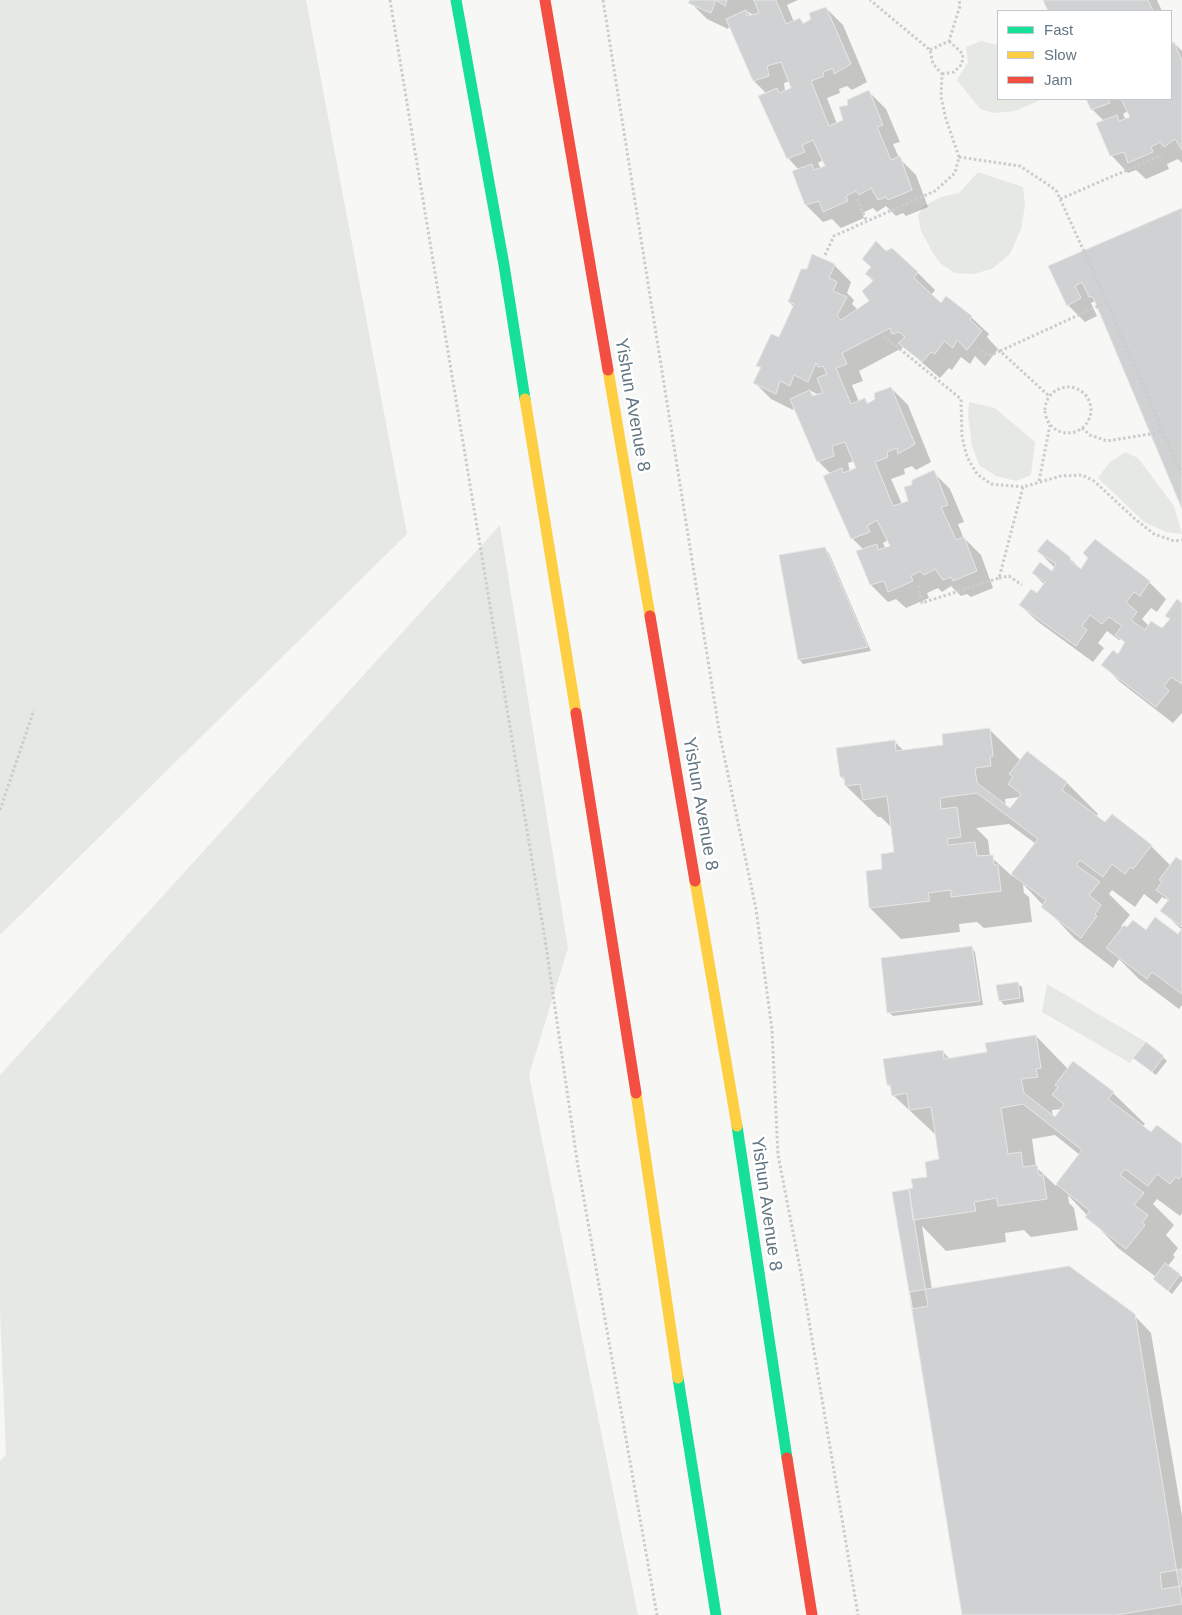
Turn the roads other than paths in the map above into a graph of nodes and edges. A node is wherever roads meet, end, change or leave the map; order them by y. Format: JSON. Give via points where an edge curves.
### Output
{"nodes":[{"id":1,"x":456,"y":0,"type":"edge"},
{"id":2,"x":545,"y":0,"type":"edge"},
{"id":3,"x":716,"y":1615,"type":"edge"},
{"id":4,"x":812,"y":1615,"type":"edge"}],
"edges":[{"from":1,"to":3,"type":"main road","via":[[504,265]]},
{"from":2,"to":4,"type":"main road","name":"Yishun Avenue 8","via":[[742,1156],[764,1318]]}]}
